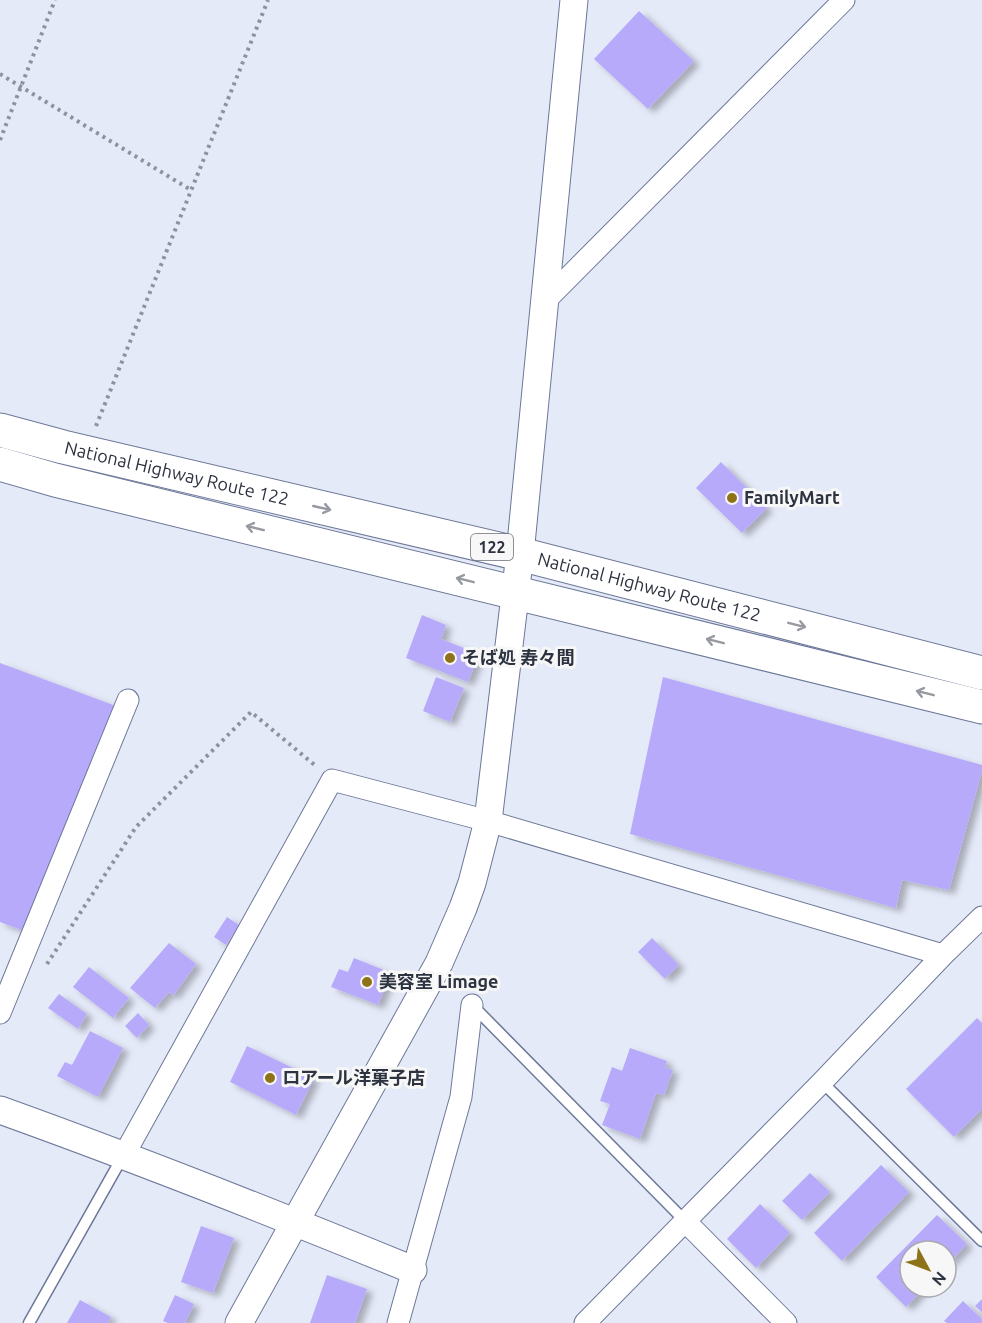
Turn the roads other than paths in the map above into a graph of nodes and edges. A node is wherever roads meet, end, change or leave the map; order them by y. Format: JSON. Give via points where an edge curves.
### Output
{"nodes":[{"id":1,"x":574,"y":0,"type":"edge"},
{"id":2,"x":844,"y":0,"type":"edge"},
{"id":3,"x":545,"y":301,"type":"junction"},
{"id":4,"x":0,"y":430,"type":"edge"},
{"id":5,"x":0,"y":464,"type":"edge"},
{"id":6,"x":520,"y":554,"type":"junction"},
{"id":7,"x":514,"y":592,"type":"junction"},
{"id":8,"x":982,"y":673,"type":"edge"},
{"id":9,"x":128,"y":700,"type":"dead end"},
{"id":10,"x":982,"y":707,"type":"edge"},
{"id":11,"x":488,"y":821,"type":"junction"},
{"id":12,"x":982,"y":917,"type":"edge"},
{"id":13,"x":943,"y":955,"type":"junction"},
{"id":14,"x":472,"y":1005,"type":"joint"},
{"id":15,"x":0,"y":1013,"type":"edge"},
{"id":16,"x":822,"y":1082,"type":"junction"},
{"id":17,"x":0,"y":1110,"type":"edge"},
{"id":18,"x":124,"y":1155,"type":"junction"},
{"id":19,"x":685,"y":1221,"type":"junction"},
{"id":20,"x":295,"y":1222,"type":"junction"},
{"id":21,"x":982,"y":1241,"type":"edge"},
{"id":22,"x":413,"y":1270,"type":"junction"},
{"id":23,"x":29,"y":1323,"type":"edge"},
{"id":24,"x":239,"y":1323,"type":"edge"},
{"id":25,"x":398,"y":1323,"type":"edge"},
{"id":26,"x":585,"y":1323,"type":"edge"},
{"id":27,"x":786,"y":1323,"type":"edge"}],
"edges":[{"from":1,"to":3,"type":"street"},
{"from":2,"to":3,"type":"street"},
{"from":3,"to":6,"type":"street"},
{"from":4,"to":6,"type":"highway","name":"National Highway Route 122","number":"122","one_way":true},
{"from":7,"to":5,"type":"highway","name":"National Highway Route 122","number":"122","one_way":true},
{"from":6,"to":7,"type":"street"},
{"from":6,"to":8,"type":"highway","name":"National Highway Route 122","number":"122","one_way":true},
{"from":10,"to":7,"type":"highway","name":"National Highway Route 122","number":"122","one_way":true},
{"from":7,"to":11,"type":"street"},
{"from":9,"to":15,"type":"street"},
{"from":11,"to":13,"type":"street"},
{"from":11,"to":18,"type":"street","via":[[332,780]]},
{"from":11,"to":20,"type":"street","via":[[472,882],[439,963]]},
{"from":12,"to":13,"type":"street"},
{"from":13,"to":16,"type":"street"},
{"from":14,"to":19,"type":"lane"},
{"from":14,"to":22,"type":"street","via":[[461,1097]]},
{"from":16,"to":19,"type":"street"},
{"from":16,"to":21,"type":"lane"},
{"from":17,"to":18,"type":"street"},
{"from":18,"to":20,"type":"street"},
{"from":18,"to":23,"type":"lane"},
{"from":19,"to":26,"type":"street"},
{"from":19,"to":27,"type":"street"},
{"from":20,"to":22,"type":"street"},
{"from":20,"to":24,"type":"street"},
{"from":22,"to":25,"type":"street"}]}
